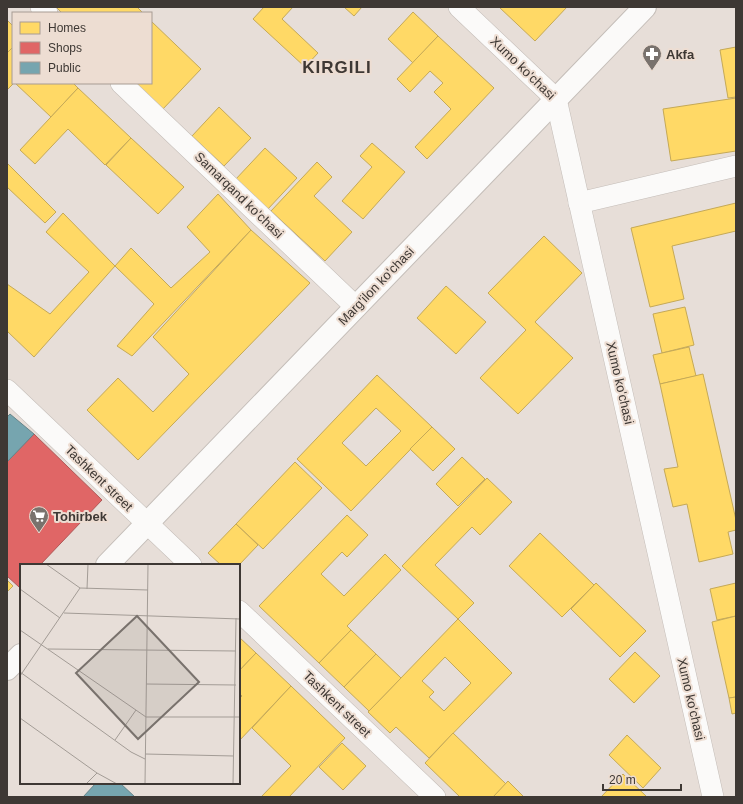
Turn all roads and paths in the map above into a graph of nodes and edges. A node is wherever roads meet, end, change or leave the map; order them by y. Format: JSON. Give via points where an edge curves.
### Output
{"nodes":[{"id":1,"x":459,"y":7,"type":"edge"},
{"id":2,"x":645,"y":7,"type":"edge"},
{"id":3,"x":122,"y":84,"type":"edge"},
{"id":4,"x":556,"y":99,"type":"junction"},
{"id":5,"x":736,"y":166,"type":"edge"},
{"id":6,"x":579,"y":203,"type":"junction"},
{"id":7,"x":356,"y":307,"type":"junction"},
{"id":8,"x":7,"y":390,"type":"edge"},
{"id":9,"x":147,"y":524,"type":"junction"},
{"id":10,"x":108,"y":564,"type":"edge"},
{"id":11,"x":190,"y":564,"type":"edge"},
{"id":12,"x":240,"y":612,"type":"edge"},
{"id":13,"x":20,"y":656,"type":"edge"},
{"id":14,"x":7,"y":669,"type":"edge"},
{"id":15,"x":435,"y":797,"type":"edge"},
{"id":16,"x":713,"y":797,"type":"edge"}],
"edges":[{"from":1,"to":4,"type":"street","name":"Xumo ko'chasi"},
{"from":2,"to":4,"type":"street","name":"Marg'ilon ko'chasi"},
{"from":3,"to":7,"type":"street","name":"Samarqand ko'chasi"},
{"from":4,"to":6,"type":"street","name":"Xumo ko'chasi"},
{"from":4,"to":7,"type":"street","name":"Marg'ilon ko'chasi"},
{"from":5,"to":6,"type":"street"},
{"from":6,"to":16,"type":"street","name":"Xumo ko'chasi"},
{"from":7,"to":9,"type":"street","name":"Marg'ilon ko'chasi"},
{"from":8,"to":9,"type":"street","name":"Tashkent street"},
{"from":9,"to":10,"type":"street","name":"Marg'ilon ko'chasi"},
{"from":9,"to":11,"type":"street","name":"Tashkent street"},
{"from":12,"to":15,"type":"street","name":"Tashkent street"},
{"from":13,"to":14,"type":"street"}]}
